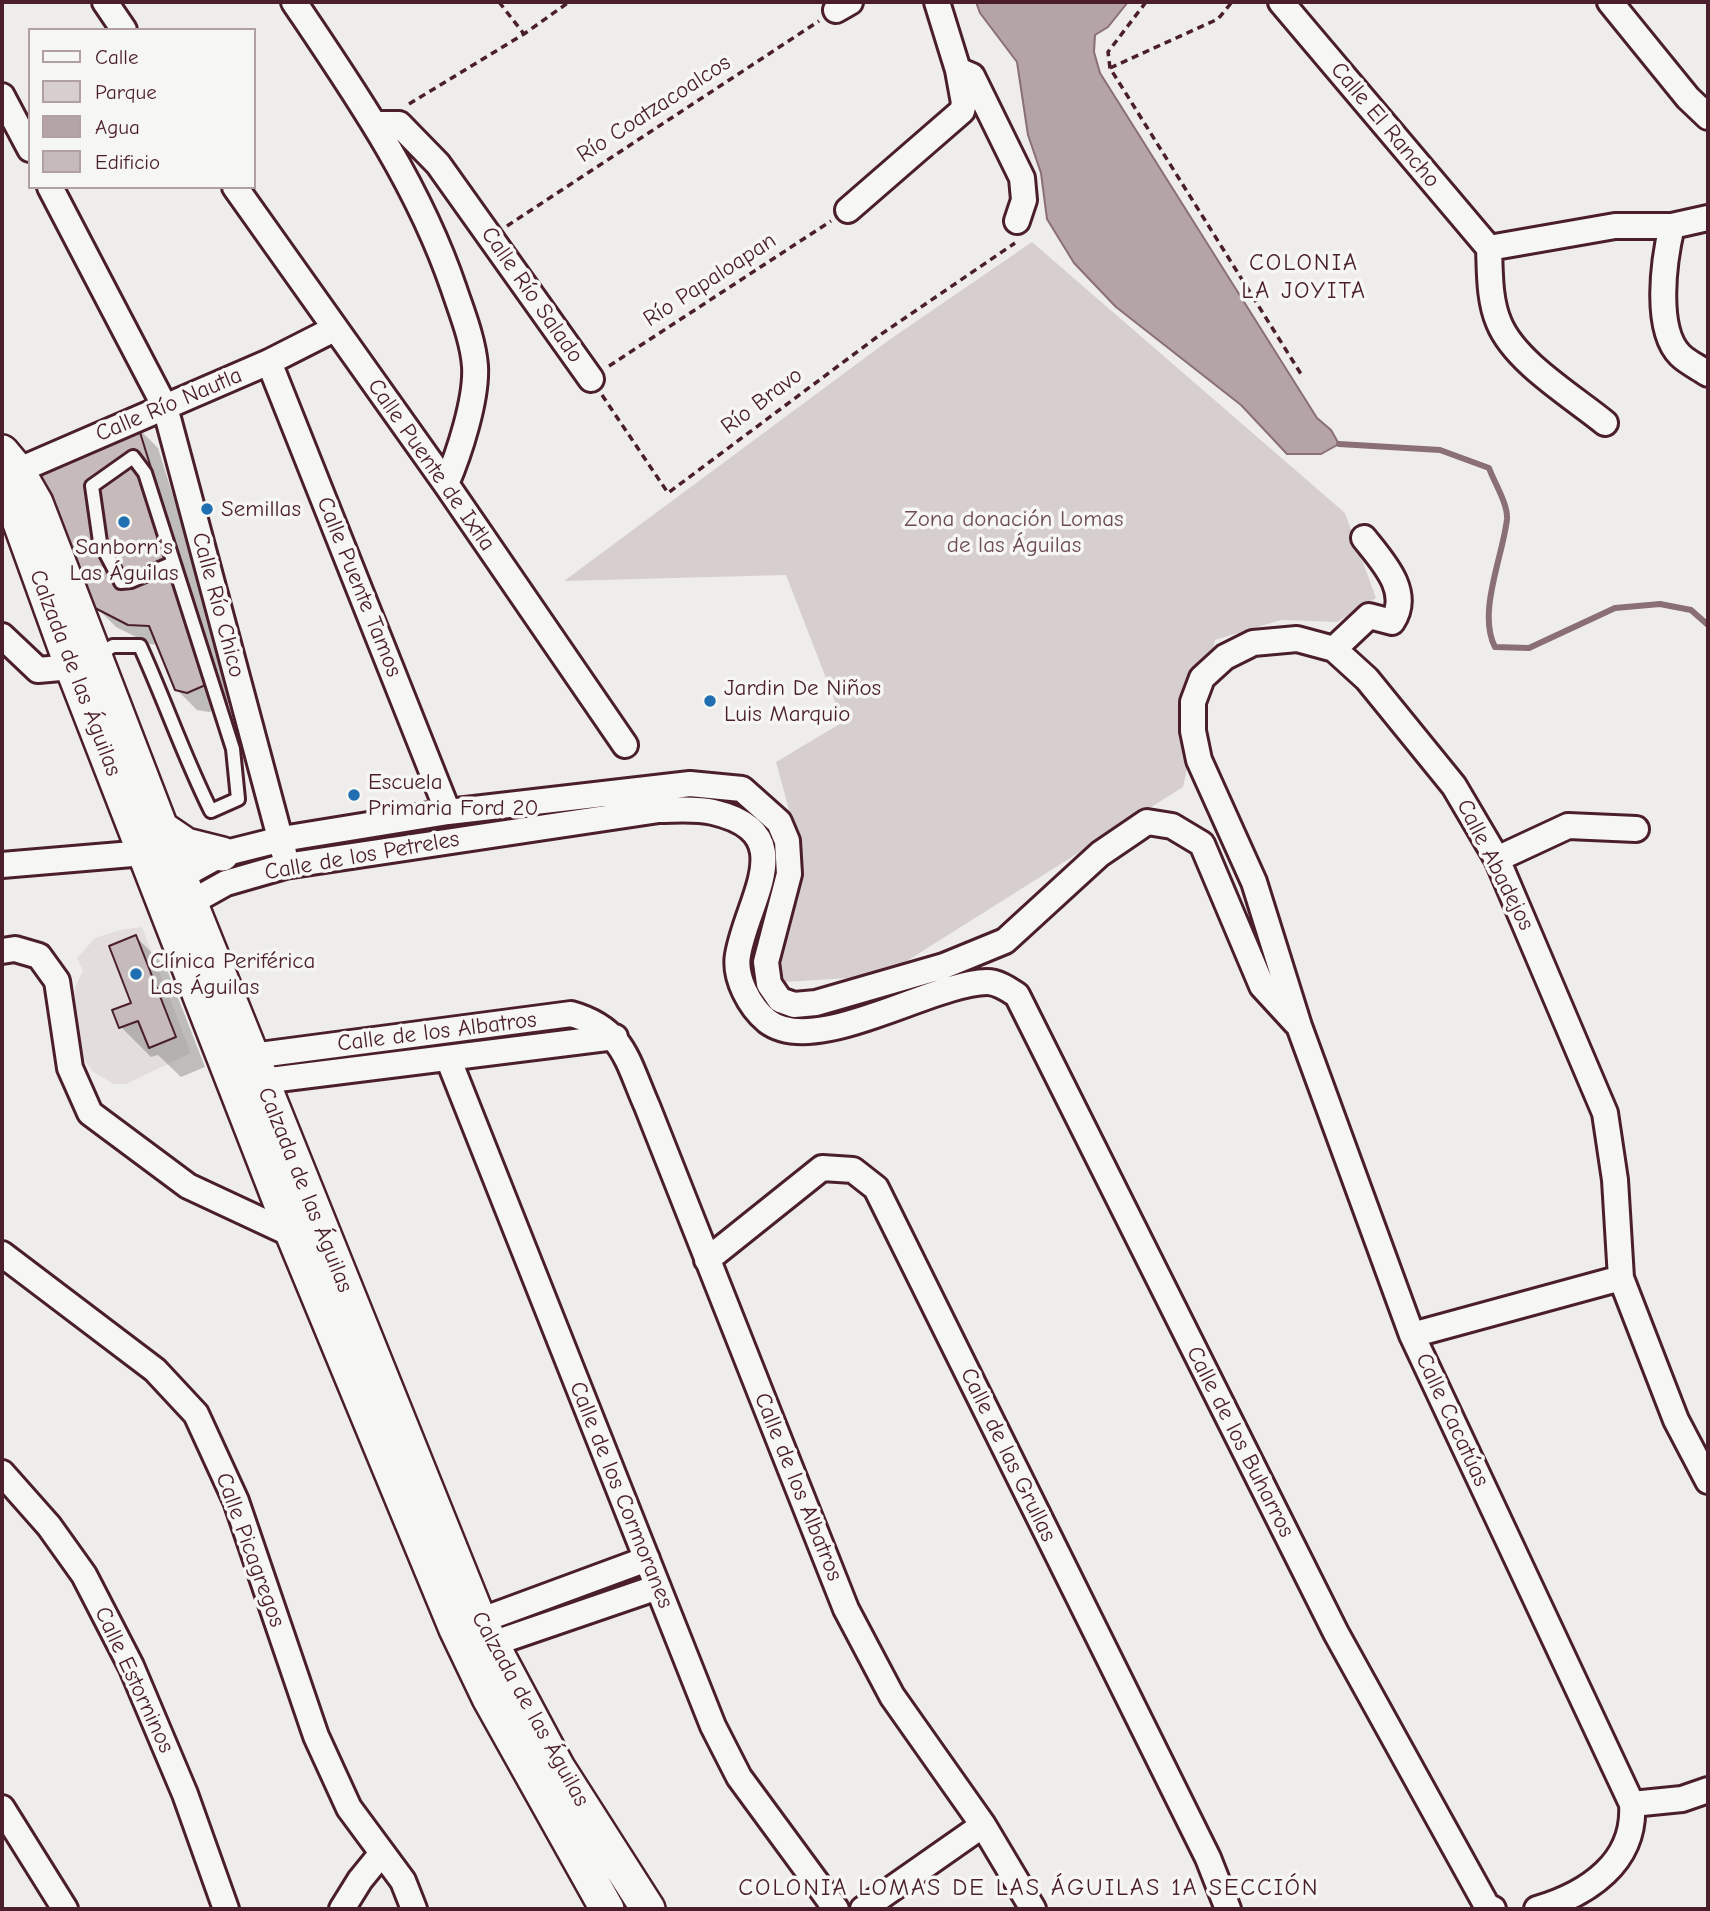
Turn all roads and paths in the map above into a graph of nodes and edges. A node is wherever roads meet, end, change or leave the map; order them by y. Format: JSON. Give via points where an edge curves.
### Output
{"nodes":[{"id":1,"x":104,"y":2,"type":"edge"},
{"id":2,"x":294,"y":2,"type":"edge"},
{"id":3,"x":499,"y":2,"type":"edge"},
{"id":4,"x":569,"y":2,"type":"edge"},
{"id":5,"x":937,"y":2,"type":"edge"},
{"id":6,"x":1146,"y":2,"type":"edge"},
{"id":7,"x":1232,"y":2,"type":"edge"},
{"id":8,"x":1281,"y":2,"type":"edge"},
{"id":9,"x":1610,"y":2,"type":"edge"},
{"id":10,"x":843,"y":6,"type":"edge"},
{"id":11,"x":123,"y":28,"type":"edge"},
{"id":12,"x":524,"y":34,"type":"junction"},
{"id":13,"x":1110,"y":68,"type":"junction"},
{"id":14,"x":958,"y":70,"type":"junction"},
{"id":15,"x":2,"y":96,"type":"edge"},
{"id":16,"x":1708,"y":117,"type":"edge"},
{"id":17,"x":376,"y":124,"type":"junction"},
{"id":18,"x":28,"y":145,"type":"edge"},
{"id":19,"x":51,"y":189,"type":"edge"},
{"id":20,"x":236,"y":189,"type":"edge"},
{"id":21,"x":848,"y":210,"type":"joint"},
{"id":22,"x":1708,"y":218,"type":"edge"},
{"id":23,"x":1017,"y":221,"type":"joint"},
{"id":24,"x":1672,"y":226,"type":"junction"},
{"id":25,"x":492,"y":237,"type":"junction"},
{"id":26,"x":1489,"y":248,"type":"junction"},
{"id":27,"x":334,"y":329,"type":"junction"},
{"id":28,"x":270,"y":362,"type":"junction"},
{"id":29,"x":1301,"y":374,"type":"dead end"},
{"id":30,"x":1708,"y":374,"type":"edge"},
{"id":31,"x":591,"y":379,"type":"junction"},
{"id":32,"x":165,"y":407,"type":"junction"},
{"id":33,"x":1605,"y":423,"type":"dead end"},
{"id":34,"x":6,"y":468,"type":"edge"},
{"id":35,"x":446,"y":484,"type":"junction"},
{"id":36,"x":668,"y":493,"type":"joint"},
{"id":37,"x":1364,"y":538,"type":"dead end"},
{"id":38,"x":173,"y":564,"type":"junction"},
{"id":39,"x":2,"y":636,"type":"edge"},
{"id":40,"x":1334,"y":649,"type":"junction"},
{"id":41,"x":83,"y":662,"type":"junction"},
{"id":42,"x":625,"y":745,"type":"dead end"},
{"id":43,"x":448,"y":813,"type":"junction"},
{"id":44,"x":1636,"y":829,"type":"dead end"},
{"id":45,"x":282,"y":839,"type":"junction"},
{"id":46,"x":153,"y":841,"type":"junction"},
{"id":47,"x":222,"y":854,"type":"junction"},
{"id":48,"x":1497,"y":859,"type":"junction"},
{"id":49,"x":2,"y":865,"type":"edge"},
{"id":50,"x":285,"y":866,"type":"junction"},
{"id":51,"x":174,"y":895,"type":"junction"},
{"id":52,"x":2,"y":951,"type":"edge"},
{"id":53,"x":988,"y":982,"type":"joint"},
{"id":54,"x":1299,"y":1026,"type":"junction"},
{"id":55,"x":615,"y":1037,"type":"junction"},
{"id":56,"x":448,"y":1058,"type":"junction"},
{"id":57,"x":257,"y":1069,"type":"junction"},
{"id":58,"x":306,"y":1231,"type":"junction"},
{"id":59,"x":2,"y":1254,"type":"edge"},
{"id":60,"x":707,"y":1260,"type":"junction"},
{"id":61,"x":1621,"y":1278,"type":"junction"},
{"id":62,"x":1412,"y":1335,"type":"junction"},
{"id":63,"x":2,"y":1473,"type":"edge"},
{"id":64,"x":1708,"y":1482,"type":"edge"},
{"id":65,"x":647,"y":1559,"type":"junction"},
{"id":66,"x":658,"y":1587,"type":"junction"},
{"id":67,"x":473,"y":1637,"type":"junction"},
{"id":68,"x":1708,"y":1790,"type":"edge"},
{"id":69,"x":1632,"y":1804,"type":"junction"},
{"id":70,"x":2,"y":1808,"type":"edge"},
{"id":71,"x":983,"y":1825,"type":"junction"},
{"id":72,"x":382,"y":1853,"type":"junction"},
{"id":73,"x":65,"y":1909,"type":"edge"},
{"id":74,"x":226,"y":1909,"type":"edge"},
{"id":75,"x":342,"y":1909,"type":"edge"},
{"id":76,"x":414,"y":1909,"type":"edge"},
{"id":77,"x":607,"y":1909,"type":"edge"},
{"id":78,"x":648,"y":1909,"type":"edge"},
{"id":79,"x":836,"y":1909,"type":"edge"},
{"id":80,"x":863,"y":1909,"type":"edge"},
{"id":81,"x":1033,"y":1909,"type":"edge"},
{"id":82,"x":1228,"y":1909,"type":"edge"},
{"id":83,"x":1493,"y":1909,"type":"edge"},
{"id":84,"x":1537,"y":1909,"type":"edge"}],
"edges":[{"from":1,"to":11,"type":"street"},
{"from":2,"to":17,"type":"street"},
{"from":3,"to":12,"type":"path"},
{"from":4,"to":12,"type":"path"},
{"from":5,"to":14,"type":"street"},
{"from":6,"to":13,"type":"path","via":[[1108,52]]},
{"from":7,"to":13,"type":"path","via":[[1218,19]]},
{"from":8,"to":26,"type":"street","name":"Calle El Rancho"},
{"from":9,"to":16,"type":"street"},
{"from":10,"to":25,"type":"path","name":"Río Coatzacoalcos"},
{"from":12,"to":17,"type":"path"},
{"from":13,"to":29,"type":"path"},
{"from":14,"to":21,"type":"street","via":[[962,111]]},
{"from":14,"to":23,"type":"street","via":[[972,76],[1022,178],[1024,200]]},
{"from":15,"to":18,"type":"street"},
{"from":17,"to":25,"type":"street","name":"Calle Río Salado","via":[[399,124],[438,164]]},
{"from":17,"to":35,"type":"street","via":[[435,238],[463,313],[475,365],[457,459]]},
{"from":19,"to":32,"type":"street","name":"Calle Río Chico"},
{"from":20,"to":27,"type":"street","name":"Calle Puente de Ixtla"},
{"from":21,"to":31,"type":"path","name":"Río Papaloapan"},
{"from":22,"to":24,"type":"street"},
{"from":23,"to":36,"type":"path","name":"Río Bravo","via":[[1024,237],[877,337]]},
{"from":24,"to":26,"type":"street","via":[[1615,226]]},
{"from":24,"to":30,"type":"street","via":[[1664,258],[1665,328],[1679,355]]},
{"from":25,"to":31,"type":"street","name":"Calle Río Salado"},
{"from":26,"to":33,"type":"street","via":[[1499,323],[1517,352]]},
{"from":27,"to":28,"type":"street","name":"Calle Río Nautla"},
{"from":27,"to":35,"type":"street","name":"Calle Puente de Ixtla"},
{"from":28,"to":32,"type":"street","name":"Calle Río Nautla"},
{"from":28,"to":43,"type":"street","name":"Calle Puente Tamos"},
{"from":31,"to":36,"type":"path","name":"Calle Río Salado"},
{"from":32,"to":34,"type":"street","name":"Calle Río Nautla"},
{"from":32,"to":45,"type":"street","name":"Calle Río Chico"},
{"from":34,"to":41,"type":"main road","name":"Calzada de las Águilas","via":[[37,503]]},
{"from":35,"to":42,"type":"street","name":"Calle Puente de Ixtla"},
{"from":37,"to":40,"type":"street","via":[[1397,585],[1399,610],[1392,622],[1369,615]]},
{"from":38,"to":38,"type":"lane","via":[[145,473],[133,457],[92,486],[100,542],[121,582]]},
{"from":38,"to":41,"type":"lane","via":[[233,749],[238,799],[211,811],[140,646],[113,646]]},
{"from":39,"to":41,"type":"street","via":[[38,670]]},
{"from":40,"to":48,"type":"street","name":"Calle Abadejos","via":[[1367,679],[1454,786]]},
{"from":40,"to":54,"type":"street","name":"Calle Abadejos","via":[[1297,639],[1253,643],[1225,657],[1202,678],[1193,702],[1199,760],[1254,882]]},
{"from":41,"to":46,"type":"main road","name":"Calzada de las Águilas"},
{"from":43,"to":45,"type":"street","name":"Calle de los Petreles"},
{"from":43,"to":54,"type":"street","name":"Calle de los Petreles","via":[[690,784],[742,789],[779,822],[787,841],[789,874],[766,962],[769,984],[780,1000],[794,1005],[816,1003],[944,966],[1005,941],[1100,854],[1147,822],[1172,826],[1202,844],[1262,986]]},
{"from":44,"to":48,"type":"street","via":[[1568,826]]},
{"from":45,"to":47,"type":"street","name":"Calle de los Petreles"},
{"from":45,"to":50,"type":"street","name":"Calle Río Chico"},
{"from":46,"to":47,"type":"main road"},
{"from":46,"to":49,"type":"street"},
{"from":46,"to":51,"type":"main road","name":"Calzada de las Águilas"},
{"from":47,"to":51,"type":"street","name":"Calle de los Petreles"},
{"from":48,"to":61,"type":"street","name":"Calle Abadejos","via":[[1605,1113]]},
{"from":50,"to":51,"type":"street","name":"Calle de los Petreles"},
{"from":50,"to":53,"type":"street","name":"Calle de los Petreles","via":[[659,810],[710,811],[740,821],[758,837],[765,860],[737,957],[740,985],[766,1020],[782,1029],[819,1032],[928,996]]},
{"from":51,"to":57,"type":"main road","name":"Calzada de las Águilas"},
{"from":51,"to":58,"type":"main road","name":"Calzada de las Águilas"},
{"from":52,"to":58,"type":"street","via":[[15,949],[39,956],[57,981],[70,1068],[90,1113],[188,1186]]},
{"from":53,"to":83,"type":"street","name":"Calle de los Buharros","via":[[1017,995],[1336,1633],[1487,1906]]},
{"from":54,"to":62,"type":"street","name":"Calle Cacatúas"},
{"from":55,"to":56,"type":"street","name":"Calle de los Albatros"},
{"from":55,"to":57,"type":"street","name":"Calle de los Albatros","via":[[596,1021],[572,1014]]},
{"from":55,"to":60,"type":"street","name":"Calle de los Albatros","via":[[648,1106]]},
{"from":56,"to":57,"type":"street","name":"Calle de los Albatros"},
{"from":56,"to":65,"type":"street","name":"Calle de los Cormoranes"},
{"from":57,"to":58,"type":"main road","name":"Calzada de las Águilas"},
{"from":58,"to":67,"type":"main road","name":"Calzada de las Águilas"},
{"from":59,"to":72,"type":"street","name":"Calle Picagregos","via":[[155,1370],[196,1414],[236,1501],[316,1736],[349,1808]]},
{"from":60,"to":71,"type":"street","name":"Calle de los Albatros","via":[[846,1609],[892,1696]]},
{"from":60,"to":82,"type":"street","name":"Calle de las Grullas","via":[[822,1168],[853,1170],[876,1188]]},
{"from":61,"to":62,"type":"street"},
{"from":61,"to":64,"type":"street","name":"Calle Abadejos","via":[[1676,1420]]},
{"from":62,"to":69,"type":"street","name":"Calle Cacatúas"},
{"from":63,"to":74,"type":"street","name":"Calle Estorninos","via":[[84,1574],[131,1666],[185,1794]]},
{"from":65,"to":66,"type":"street","name":"Calle de los Cormoranes"},
{"from":65,"to":67,"type":"street"},
{"from":66,"to":67,"type":"street"},
{"from":66,"to":79,"type":"street","name":"Calle de los Cormoranes","via":[[713,1726],[739,1777]]},
{"from":67,"to":77,"type":"main road","name":"Calzada de las Águilas","via":[[535,1784]]},
{"from":67,"to":78,"type":"main road","name":"Calzada de las Águilas"},
{"from":68,"to":69,"type":"street"},
{"from":69,"to":84,"type":"street","via":[[1633,1824],[1625,1852],[1600,1878],[1558,1903]]},
{"from":70,"to":73,"type":"street"},
{"from":71,"to":80,"type":"street"},
{"from":71,"to":81,"type":"street","name":"Calle de los Albatros"},
{"from":72,"to":75,"type":"street"},
{"from":72,"to":76,"type":"street","name":"Calle Picagregos"}]}
